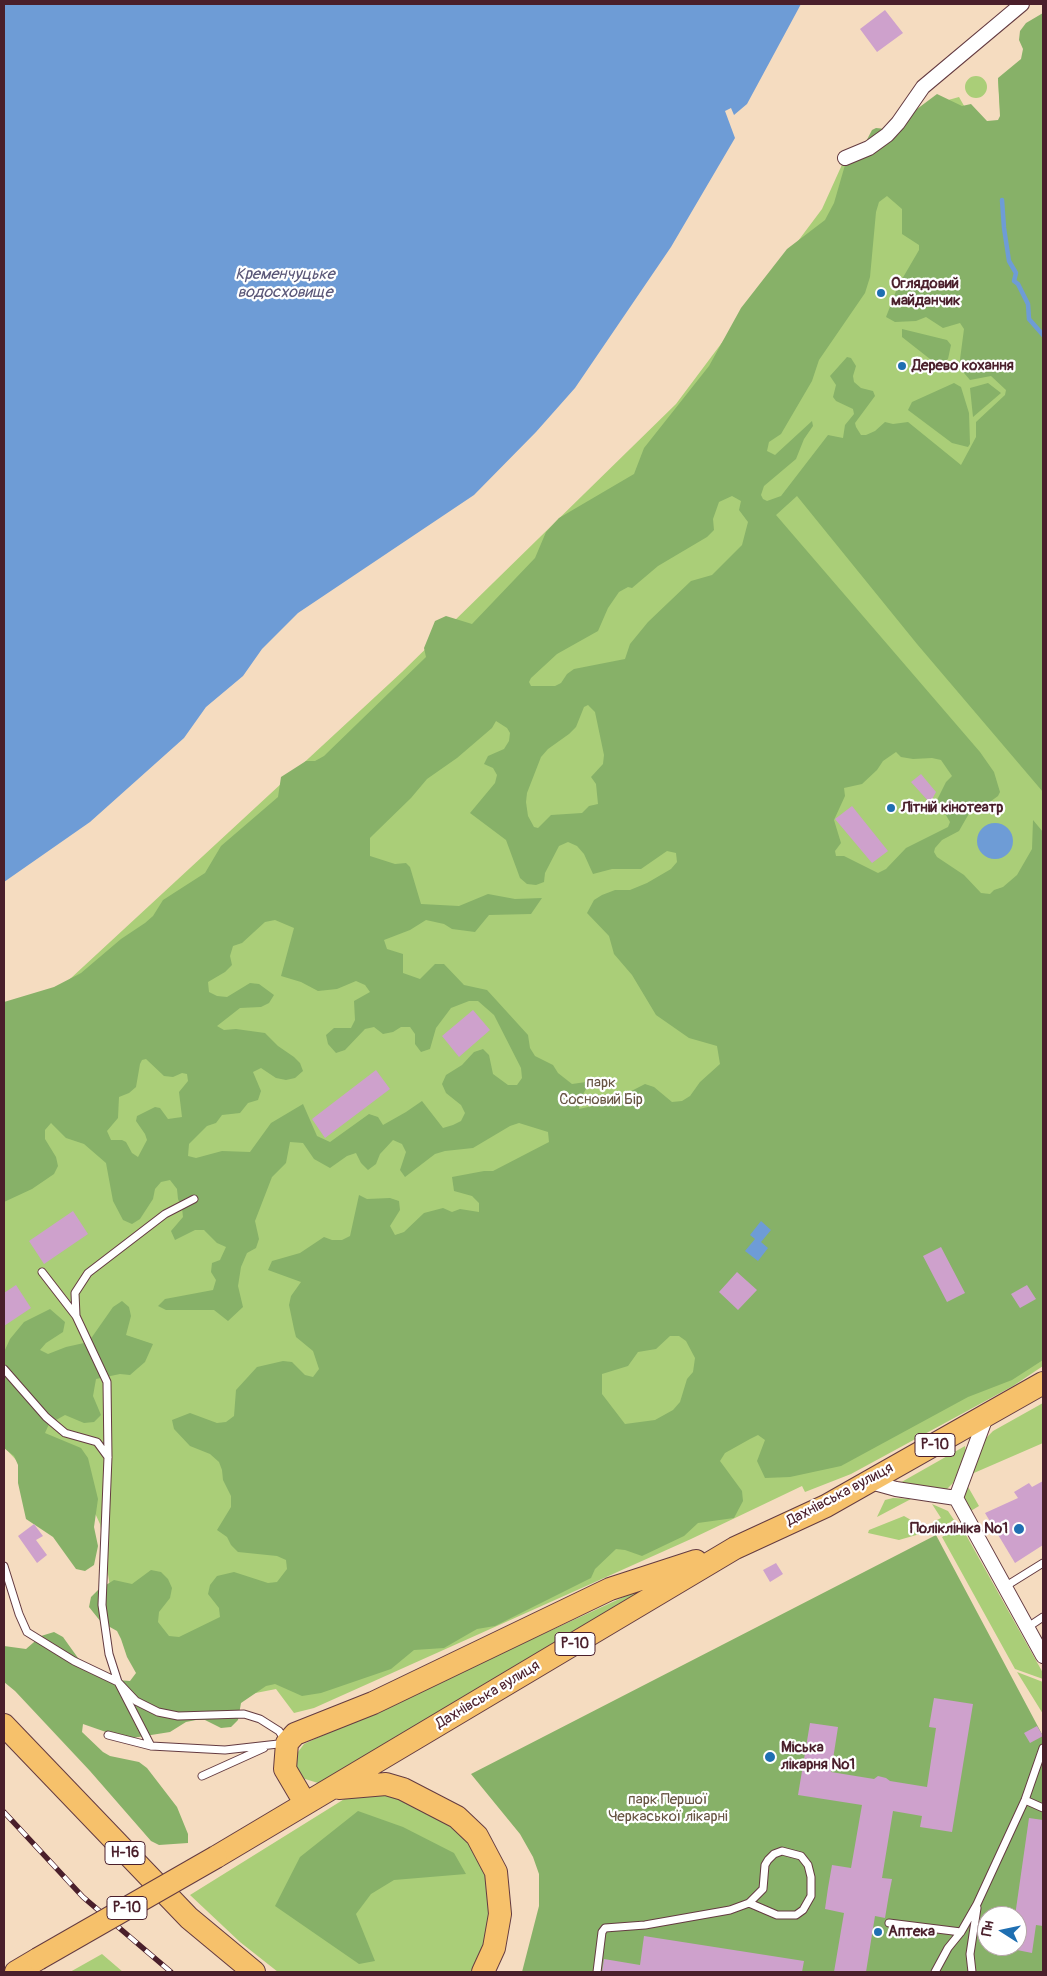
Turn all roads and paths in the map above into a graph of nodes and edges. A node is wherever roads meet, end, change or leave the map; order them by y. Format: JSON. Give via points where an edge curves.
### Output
{"nodes":[{"id":1,"x":1022,"y":4,"type":"edge"},
{"id":2,"x":845,"y":158,"type":"dead end"},
{"id":3,"x":194,"y":1199,"type":"dead end"},
{"id":4,"x":42,"y":1272,"type":"dead end"},
{"id":5,"x":76,"y":1316,"type":"junction"},
{"id":6,"x":4,"y":1369,"type":"edge"},
{"id":7,"x":1043,"y":1383,"type":"edge"},
{"id":8,"x":986,"y":1417,"type":"junction"},
{"id":9,"x":108,"y":1457,"type":"junction"},
{"id":10,"x":867,"y":1481,"type":"junction"},
{"id":11,"x":956,"y":1498,"type":"junction"},
{"id":12,"x":736,"y":1548,"type":"junction"},
{"id":13,"x":1043,"y":1563,"type":"edge"},
{"id":14,"x":4,"y":1566,"type":"edge"},
{"id":15,"x":1006,"y":1586,"type":"junction"},
{"id":16,"x":1043,"y":1617,"type":"edge"},
{"id":17,"x":1028,"y":1627,"type":"junction"},
{"id":18,"x":1043,"y":1656,"type":"edge"},
{"id":19,"x":118,"y":1682,"type":"junction"},
{"id":20,"x":4,"y":1725,"type":"edge"},
{"id":21,"x":108,"y":1735,"type":"dead end"},
{"id":22,"x":280,"y":1744,"type":"junction"},
{"id":23,"x":151,"y":1746,"type":"junction"},
{"id":24,"x":1043,"y":1748,"type":"edge"},
{"id":25,"x":202,"y":1776,"type":"dead end"},
{"id":26,"x":328,"y":1790,"type":"junction"},
{"id":27,"x":1025,"y":1800,"type":"junction"},
{"id":28,"x":305,"y":1803,"type":"junction"},
{"id":29,"x":1043,"y":1808,"type":"edge"},
{"id":30,"x":749,"y":1903,"type":"junction"},
{"id":31,"x":977,"y":1904,"type":"junction"},
{"id":32,"x":889,"y":1923,"type":"dead end"},
{"id":33,"x":961,"y":1932,"type":"junction"},
{"id":34,"x":13,"y":1971,"type":"edge"},
{"id":35,"x":254,"y":1972,"type":"edge"},
{"id":36,"x":483,"y":1972,"type":"edge"},
{"id":37,"x":597,"y":1972,"type":"edge"},
{"id":38,"x":934,"y":1972,"type":"edge"},
{"id":39,"x":972,"y":1972,"type":"edge"}],
"edges":[{"from":1,"to":2,"type":"street","via":[[923,88],[887,135],[869,148]]},
{"from":3,"to":5,"type":"lane","via":[[165,1214],[88,1273],[76,1293]]},
{"from":4,"to":5,"type":"lane"},
{"from":5,"to":9,"type":"lane","via":[[107,1382]]},
{"from":6,"to":9,"type":"lane","via":[[46,1417],[65,1433],[97,1442]]},
{"from":7,"to":8,"type":"main road","name":"Дахнівська вулиця","number":"Р-10"},
{"from":8,"to":10,"type":"main road","name":"Дахнівська вулиця","number":"Р-10"},
{"from":8,"to":11,"type":"street"},
{"from":9,"to":19,"type":"lane","via":[[102,1606],[109,1654]]},
{"from":10,"to":11,"type":"street"},
{"from":10,"to":12,"type":"main road","name":"Дахнівська вулиця","number":"Р-10","via":[[808,1515]]},
{"from":11,"to":15,"type":"street"},
{"from":12,"to":22,"type":"main road","via":[[610,1589],[373,1703],[294,1734]]},
{"from":12,"to":26,"type":"main road","name":"Дахнівська вулиця","number":"Р-10"},
{"from":13,"to":15,"type":"lane"},
{"from":14,"to":19,"type":"lane","via":[[27,1632],[74,1661]]},
{"from":15,"to":17,"type":"street"},
{"from":16,"to":17,"type":"lane"},
{"from":17,"to":18,"type":"street"},
{"from":19,"to":22,"type":"lane","via":[[136,1701],[158,1712],[178,1716],[244,1714],[260,1719],[279,1731]]},
{"from":19,"to":23,"type":"lane"},
{"from":20,"to":35,"type":"main road","number":"Н-16","via":[[189,1918]]},
{"from":21,"to":23,"type":"lane"},
{"from":22,"to":23,"type":"lane","via":[[225,1750]]},
{"from":22,"to":25,"type":"lane"},
{"from":22,"to":28,"type":"main road","via":[[285,1769]]},
{"from":24,"to":27,"type":"lane"},
{"from":26,"to":28,"type":"main road","name":"Дахнівська вулиця","number":"Р-10"},
{"from":26,"to":36,"type":"main road","via":[[369,1784],[403,1789],[457,1817],[477,1836],[496,1872],[499,1904],[497,1934]]},
{"from":27,"to":29,"type":"lane"},
{"from":27,"to":31,"type":"lane"},
{"from":28,"to":34,"type":"main road","name":"Дахнівська вулиця","number":"Р-10","bridge":true},
{"from":30,"to":30,"type":"lane","via":[[763,1889],[766,1865],[774,1854],[782,1851],[795,1853],[808,1865],[810,1896],[803,1910],[796,1915],[777,1915]]},
{"from":30,"to":37,"type":"lane","via":[[730,1910],[645,1925],[605,1928]]},
{"from":31,"to":33,"type":"lane"},
{"from":31,"to":39,"type":"lane","via":[[970,1954]]},
{"from":32,"to":33,"type":"lane"},
{"from":33,"to":38,"type":"lane"}]}
